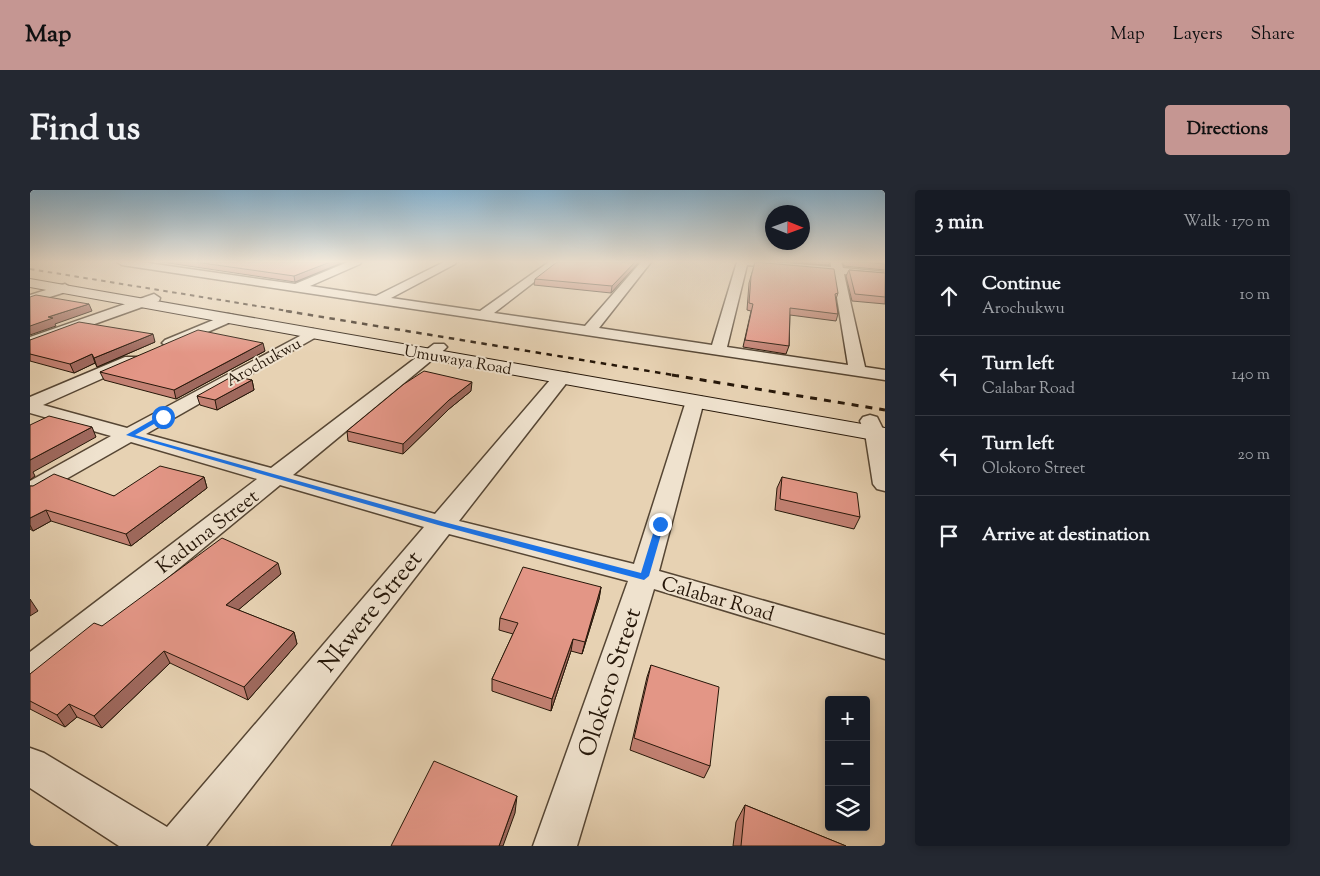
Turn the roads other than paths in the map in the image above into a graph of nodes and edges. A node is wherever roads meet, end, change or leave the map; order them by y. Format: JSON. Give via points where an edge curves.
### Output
{"nodes":[{"id":1,"x":50,"y":293,"type":"edge"},
{"id":2,"x":97,"y":293,"type":"edge"},
{"id":3,"x":111,"y":293,"type":"edge"},
{"id":4,"x":336,"y":293,"type":"edge"},
{"id":5,"x":391,"y":293,"type":"edge"},
{"id":6,"x":513,"y":293,"type":"edge"},
{"id":7,"x":621,"y":293,"type":"edge"},
{"id":8,"x":734,"y":293,"type":"edge"},
{"id":9,"x":843,"y":293,"type":"edge"},
{"id":10,"x":30,"y":299,"type":"edge"},
{"id":11,"x":379,"y":299,"type":"junction"},
{"id":12,"x":147,"y":300,"type":"junction"},
{"id":13,"x":483,"y":315,"type":"junction"},
{"id":14,"x":228,"y":318,"type":"junction"},
{"id":15,"x":590,"y":330,"type":"junction"},
{"id":16,"x":313,"y":333,"type":"junction"},
{"id":17,"x":30,"y":342,"type":"edge"},
{"id":18,"x":435,"y":351,"type":"junction"},
{"id":19,"x":718,"y":351,"type":"junction"},
{"id":20,"x":858,"y":371,"type":"junction"},
{"id":21,"x":885,"y":375,"type":"edge"},
{"id":22,"x":562,"y":377,"type":"junction"},
{"id":23,"x":695,"y":401,"type":"junction"},
{"id":24,"x":30,"y":405,"type":"edge"},
{"id":25,"x":879,"y":428,"type":"edge"},
{"id":26,"x":130,"y":435,"type":"junction"},
{"id":27,"x":276,"y":477,"type":"junction"},
{"id":28,"x":885,"y":484,"type":"edge"},
{"id":29,"x":30,"y":490,"type":"edge"},
{"id":30,"x":441,"y":524,"type":"junction"},
{"id":31,"x":644,"y":576,"type":"junction"},
{"id":32,"x":885,"y":647,"type":"edge"},
{"id":33,"x":30,"y":671,"type":"edge"},
{"id":34,"x":30,"y":766,"type":"edge"},
{"id":35,"x":158,"y":846,"type":"edge"},
{"id":36,"x":179,"y":846,"type":"edge"},
{"id":37,"x":554,"y":846,"type":"edge"}],
"edges":[{"from":1,"to":10,"type":"street"},
{"from":2,"to":12,"type":"street","name":"Umuwaya Road"},
{"from":3,"to":12,"type":"street","name":"Umuwaya Road"},
{"from":4,"to":11,"type":"street"},
{"from":5,"to":11,"type":"street"},
{"from":6,"to":13,"type":"street"},
{"from":7,"to":15,"type":"street"},
{"from":8,"to":19,"type":"street"},
{"from":9,"to":20,"type":"street"},
{"from":11,"to":13,"type":"street"},
{"from":12,"to":14,"type":"street","name":"Umuwaya Road"},
{"from":12,"to":17,"type":"street"},
{"from":12,"to":18,"type":"street","name":"Umuwaya Road"},
{"from":13,"to":15,"type":"street"},
{"from":14,"to":16,"type":"street","name":"Umuwaya Road"},
{"from":14,"to":24,"type":"street"},
{"from":15,"to":19,"type":"street"},
{"from":16,"to":18,"type":"street","name":"Umuwaya Road"},
{"from":16,"to":26,"type":"street","name":"Arochukwu"},
{"from":18,"to":22,"type":"street","name":"Umuwaya Road"},
{"from":18,"to":25,"type":"street","name":"Umuwaya Road"},
{"from":18,"to":27,"type":"street","name":"Kaduna Street"},
{"from":19,"to":20,"type":"street"},
{"from":20,"to":21,"type":"street"},
{"from":22,"to":23,"type":"street","name":"Umuwaya Road"},
{"from":22,"to":30,"type":"street","name":"Nkwere Street"},
{"from":23,"to":25,"type":"street","name":"Umuwaya Road"},
{"from":23,"to":31,"type":"street","name":"Olokoro Street"},
{"from":24,"to":26,"type":"street","name":"Calabar Road"},
{"from":25,"to":28,"type":"street"},
{"from":26,"to":27,"type":"street","name":"Calabar Road"},
{"from":26,"to":29,"type":"street","name":"Arochukwu"},
{"from":27,"to":30,"type":"street","name":"Calabar Road"},
{"from":27,"to":33,"type":"street","name":"Kaduna Street"},
{"from":30,"to":31,"type":"street","name":"Calabar Road"},
{"from":30,"to":36,"type":"street","name":"Nkwere Street"},
{"from":31,"to":32,"type":"street","name":"Calabar Road"},
{"from":31,"to":37,"type":"street","name":"Olokoro Street"},
{"from":34,"to":35,"type":"street"}]}
